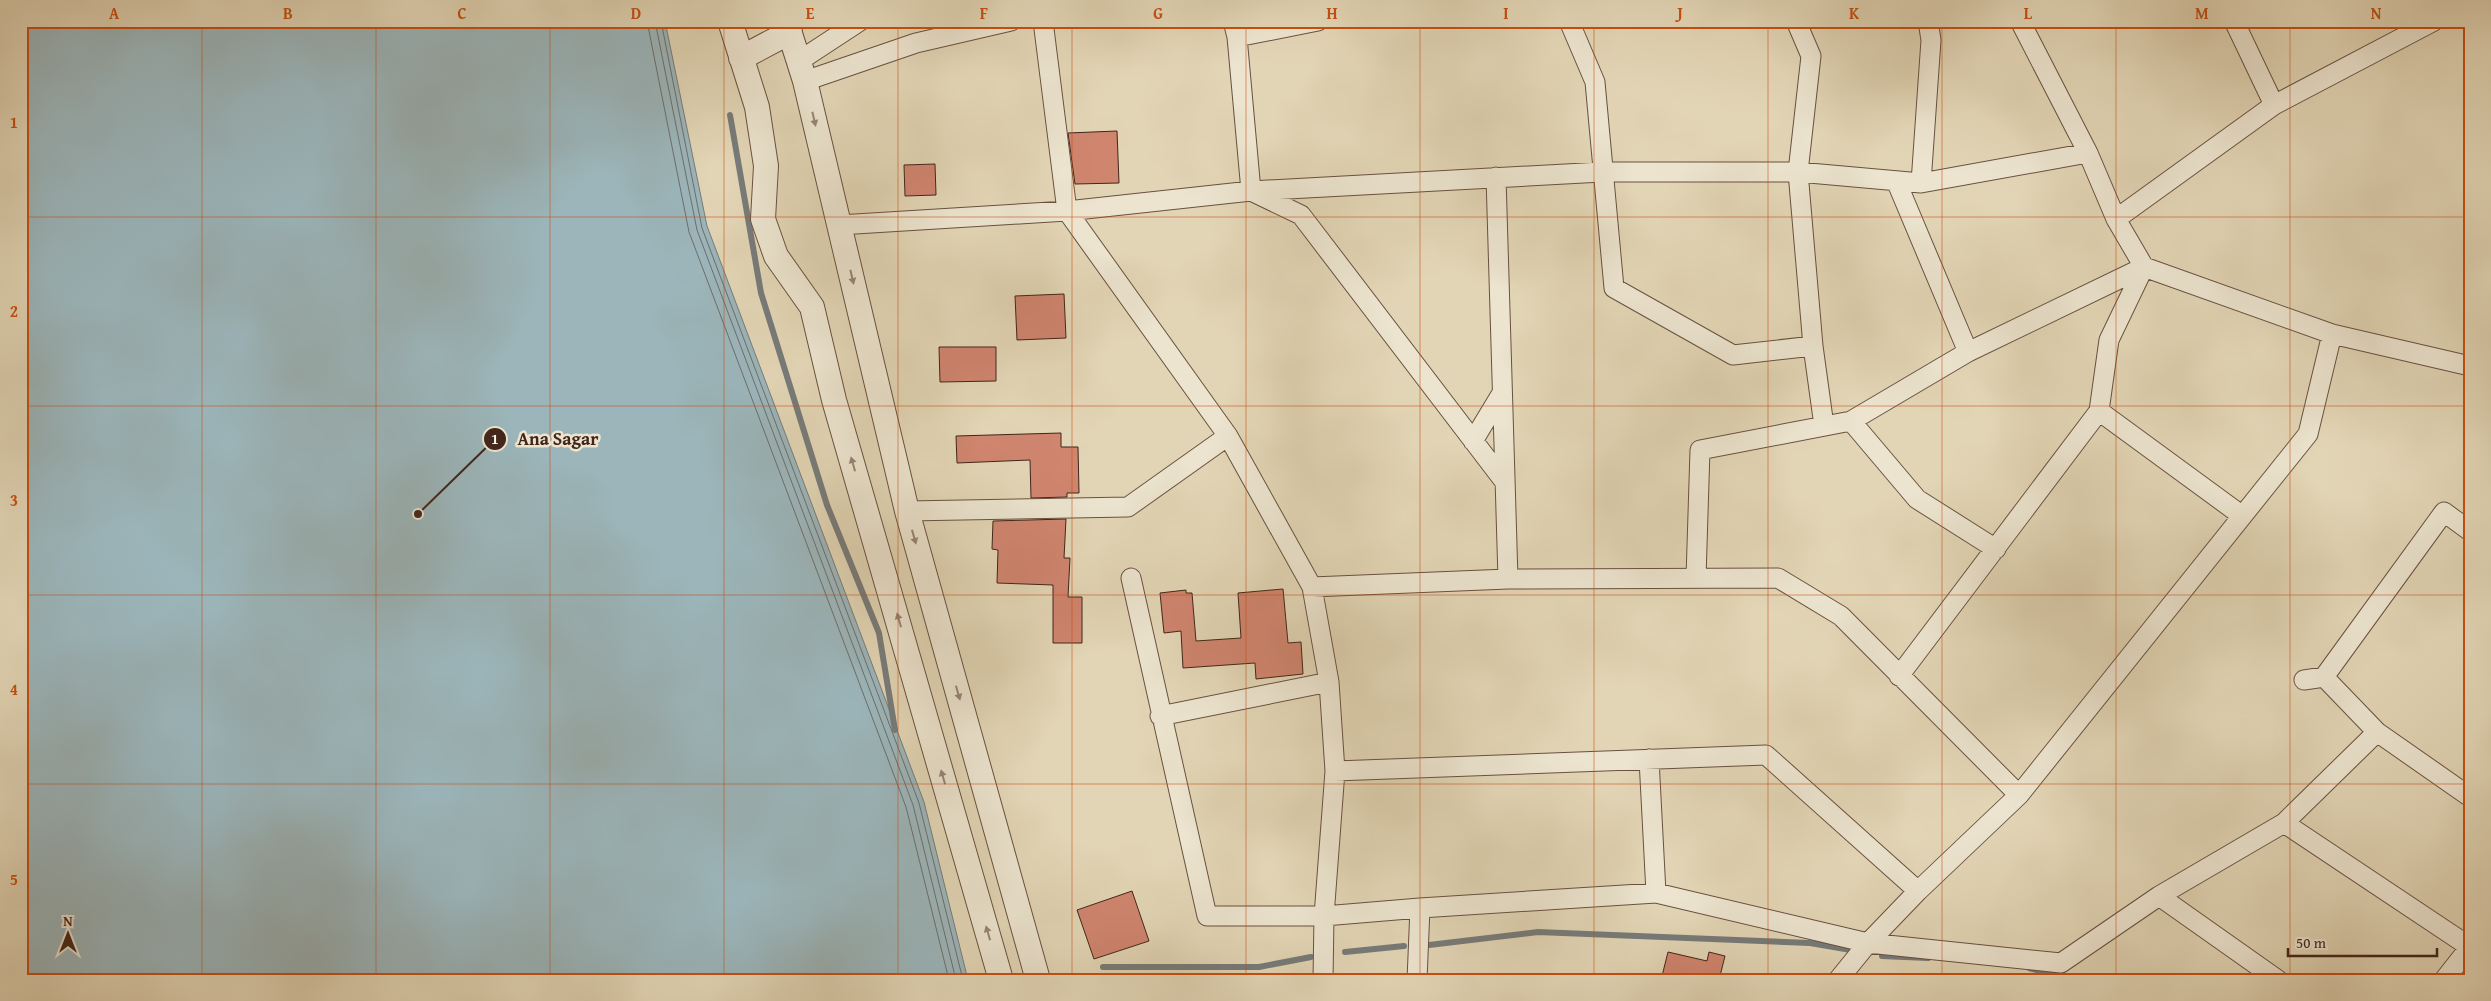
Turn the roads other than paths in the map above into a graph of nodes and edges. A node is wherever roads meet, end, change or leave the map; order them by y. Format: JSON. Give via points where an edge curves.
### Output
{"nodes":[{"id":1,"x":730,"y":21,"type":"edge"},
{"id":2,"x":860,"y":21,"type":"edge"},
{"id":3,"x":1011,"y":21,"type":"edge"},
{"id":4,"x":1043,"y":21,"type":"edge"},
{"id":5,"x":1318,"y":21,"type":"edge"},
{"id":6,"x":1569,"y":21,"type":"edge"},
{"id":7,"x":1796,"y":21,"type":"edge"},
{"id":8,"x":1928,"y":21,"type":"edge"},
{"id":9,"x":2020,"y":21,"type":"edge"},
{"id":10,"x":2234,"y":21,"type":"edge"},
{"id":11,"x":2434,"y":21,"type":"edge"},
{"id":12,"x":788,"y":27,"type":"edge"},
{"id":13,"x":1235,"y":29,"type":"edge"},
{"id":14,"x":742,"y":58,"type":"junction"},
{"id":15,"x":802,"y":71,"type":"junction"},
{"id":16,"x":2274,"y":105,"type":"junction"},
{"id":17,"x":2088,"y":153,"type":"junction"},
{"id":18,"x":1602,"y":172,"type":"junction"},
{"id":19,"x":1798,"y":172,"type":"junction"},
{"id":20,"x":1496,"y":177,"type":"junction"},
{"id":21,"x":1897,"y":183,"type":"junction"},
{"id":22,"x":1922,"y":184,"type":"junction"},
{"id":23,"x":1251,"y":191,"type":"junction"},
{"id":24,"x":1067,"y":211,"type":"junction"},
{"id":25,"x":2116,"y":219,"type":"junction"},
{"id":26,"x":839,"y":225,"type":"junction"},
{"id":27,"x":2144,"y":267,"type":"junction"},
{"id":28,"x":2332,"y":334,"type":"junction"},
{"id":29,"x":1813,"y":346,"type":"junction"},
{"id":30,"x":1968,"y":352,"type":"junction"},
{"id":31,"x":2470,"y":366,"type":"edge"},
{"id":32,"x":1502,"y":394,"type":"junction"},
{"id":33,"x":2099,"y":411,"type":"junction"},
{"id":34,"x":1851,"y":421,"type":"junction"},
{"id":35,"x":1824,"y":426,"type":"junction"},
{"id":36,"x":1228,"y":436,"type":"junction"},
{"id":37,"x":1474,"y":442,"type":"junction"},
{"id":38,"x":1504,"y":482,"type":"junction"},
{"id":39,"x":907,"y":511,"type":"junction"},
{"id":40,"x":2242,"y":515,"type":"junction"},
{"id":41,"x":2470,"y":531,"type":"edge"},
{"id":42,"x":1996,"y":549,"type":"junction"},
{"id":43,"x":1131,"y":578,"type":"dead end"},
{"id":44,"x":1696,"y":578,"type":"junction"},
{"id":45,"x":1508,"y":579,"type":"junction"},
{"id":46,"x":1312,"y":587,"type":"junction"},
{"id":47,"x":1900,"y":676,"type":"junction"},
{"id":48,"x":2324,"y":677,"type":"junction"},
{"id":49,"x":2304,"y":680,"type":"dead end"},
{"id":50,"x":1329,"y":682,"type":"junction"},
{"id":51,"x":1160,"y":716,"type":"junction"},
{"id":52,"x":2377,"y":732,"type":"junction"},
{"id":53,"x":1649,"y":759,"type":"junction"},
{"id":54,"x":1335,"y":771,"type":"junction"},
{"id":55,"x":2018,"y":795,"type":"junction"},
{"id":56,"x":2470,"y":797,"type":"edge"},
{"id":57,"x":2284,"y":823,"type":"junction"},
{"id":58,"x":1918,"y":891,"type":"junction"},
{"id":59,"x":1656,"y":893,"type":"junction"},
{"id":60,"x":2159,"y":896,"type":"junction"},
{"id":61,"x":1420,"y":908,"type":"junction"},
{"id":62,"x":1324,"y":916,"type":"junction"},
{"id":63,"x":1868,"y":943,"type":"junction"},
{"id":64,"x":2470,"y":947,"type":"edge"},
{"id":65,"x":1030,"y":952,"type":"junction"},
{"id":66,"x":994,"y":956,"type":"junction"},
{"id":67,"x":1001,"y":980,"type":"edge"},
{"id":68,"x":1038,"y":980,"type":"edge"},
{"id":69,"x":1323,"y":980,"type":"edge"},
{"id":70,"x":1417,"y":980,"type":"edge"},
{"id":71,"x":1840,"y":980,"type":"edge"},
{"id":72,"x":2278,"y":980,"type":"edge"},
{"id":73,"x":2444,"y":980,"type":"edge"}],
"edges":[{"from":1,"to":14,"type":"street"},
{"from":2,"to":15,"type":"street"},
{"from":3,"to":15,"type":"street"},
{"from":4,"to":24,"type":"street"},
{"from":5,"to":13,"type":"street"},
{"from":6,"to":18,"type":"street","via":[[1595,82]]},
{"from":7,"to":19,"type":"street","via":[[1811,56]]},
{"from":8,"to":22,"type":"street","via":[[1931,40]]},
{"from":9,"to":17,"type":"street"},
{"from":10,"to":16,"type":"street"},
{"from":11,"to":16,"type":"street"},
{"from":12,"to":14,"type":"street"},
{"from":12,"to":15,"type":"street"},
{"from":13,"to":23,"type":"street"},
{"from":66,"to":14,"type":"street","one_way":true,"via":[[837,410],[812,307],[776,256],[764,218],[766,166],[757,107]]},
{"from":15,"to":26,"type":"street","one_way":true},
{"from":16,"to":25,"type":"street"},
{"from":17,"to":22,"type":"street"},
{"from":17,"to":25,"type":"street"},
{"from":18,"to":19,"type":"street"},
{"from":18,"to":20,"type":"street"},
{"from":18,"to":29,"type":"street","via":[[1614,288],[1733,356]]},
{"from":19,"to":21,"type":"street"},
{"from":19,"to":29,"type":"street"},
{"from":20,"to":23,"type":"street"},
{"from":20,"to":32,"type":"street"},
{"from":21,"to":22,"type":"street"},
{"from":21,"to":30,"type":"street"},
{"from":23,"to":24,"type":"street"},
{"from":23,"to":37,"type":"street","via":[[1301,214]]},
{"from":24,"to":26,"type":"street"},
{"from":24,"to":36,"type":"street"},
{"from":25,"to":27,"type":"street"},
{"from":26,"to":39,"type":"street","one_way":true},
{"from":27,"to":28,"type":"street"},
{"from":27,"to":30,"type":"street"},
{"from":27,"to":33,"type":"street","via":[[2109,340]]},
{"from":28,"to":31,"type":"street"},
{"from":28,"to":40,"type":"street","via":[[2308,434]]},
{"from":29,"to":35,"type":"street"},
{"from":30,"to":34,"type":"street"},
{"from":32,"to":37,"type":"street"},
{"from":32,"to":38,"type":"street"},
{"from":33,"to":40,"type":"street"},
{"from":33,"to":42,"type":"street"},
{"from":34,"to":35,"type":"street"},
{"from":34,"to":42,"type":"street","via":[[1917,499]]},
{"from":35,"to":44,"type":"street","via":[[1700,450]]},
{"from":36,"to":39,"type":"street","via":[[1128,507]]},
{"from":36,"to":46,"type":"street"},
{"from":37,"to":38,"type":"street"},
{"from":38,"to":45,"type":"street"},
{"from":39,"to":65,"type":"street","one_way":true},
{"from":40,"to":55,"type":"street"},
{"from":41,"to":48,"type":"street","via":[[2444,512]]},
{"from":42,"to":47,"type":"street"},
{"from":43,"to":51,"type":"street"},
{"from":44,"to":45,"type":"street"},
{"from":44,"to":47,"type":"street","via":[[1778,578],[1840,616]]},
{"from":45,"to":46,"type":"street"},
{"from":46,"to":50,"type":"street"},
{"from":47,"to":55,"type":"street"},
{"from":48,"to":49,"type":"street"},
{"from":48,"to":52,"type":"street"},
{"from":50,"to":51,"type":"street"},
{"from":50,"to":54,"type":"street"},
{"from":51,"to":62,"type":"street","via":[[1207,916]]},
{"from":52,"to":56,"type":"street"},
{"from":52,"to":57,"type":"street"},
{"from":53,"to":54,"type":"street"},
{"from":53,"to":58,"type":"street","via":[[1766,755]]},
{"from":53,"to":59,"type":"street"},
{"from":54,"to":62,"type":"street"},
{"from":55,"to":58,"type":"street"},
{"from":57,"to":60,"type":"street"},
{"from":57,"to":64,"type":"street"},
{"from":58,"to":63,"type":"street"},
{"from":59,"to":61,"type":"street"},
{"from":59,"to":63,"type":"street"},
{"from":60,"to":63,"type":"street","via":[[2060,963]]},
{"from":60,"to":72,"type":"street"},
{"from":61,"to":62,"type":"street"},
{"from":61,"to":70,"type":"street"},
{"from":62,"to":69,"type":"street"},
{"from":63,"to":71,"type":"street"},
{"from":64,"to":73,"type":"street"},
{"from":65,"to":66,"type":"street"},
{"from":65,"to":68,"type":"street"},
{"from":66,"to":67,"type":"street"}]}
